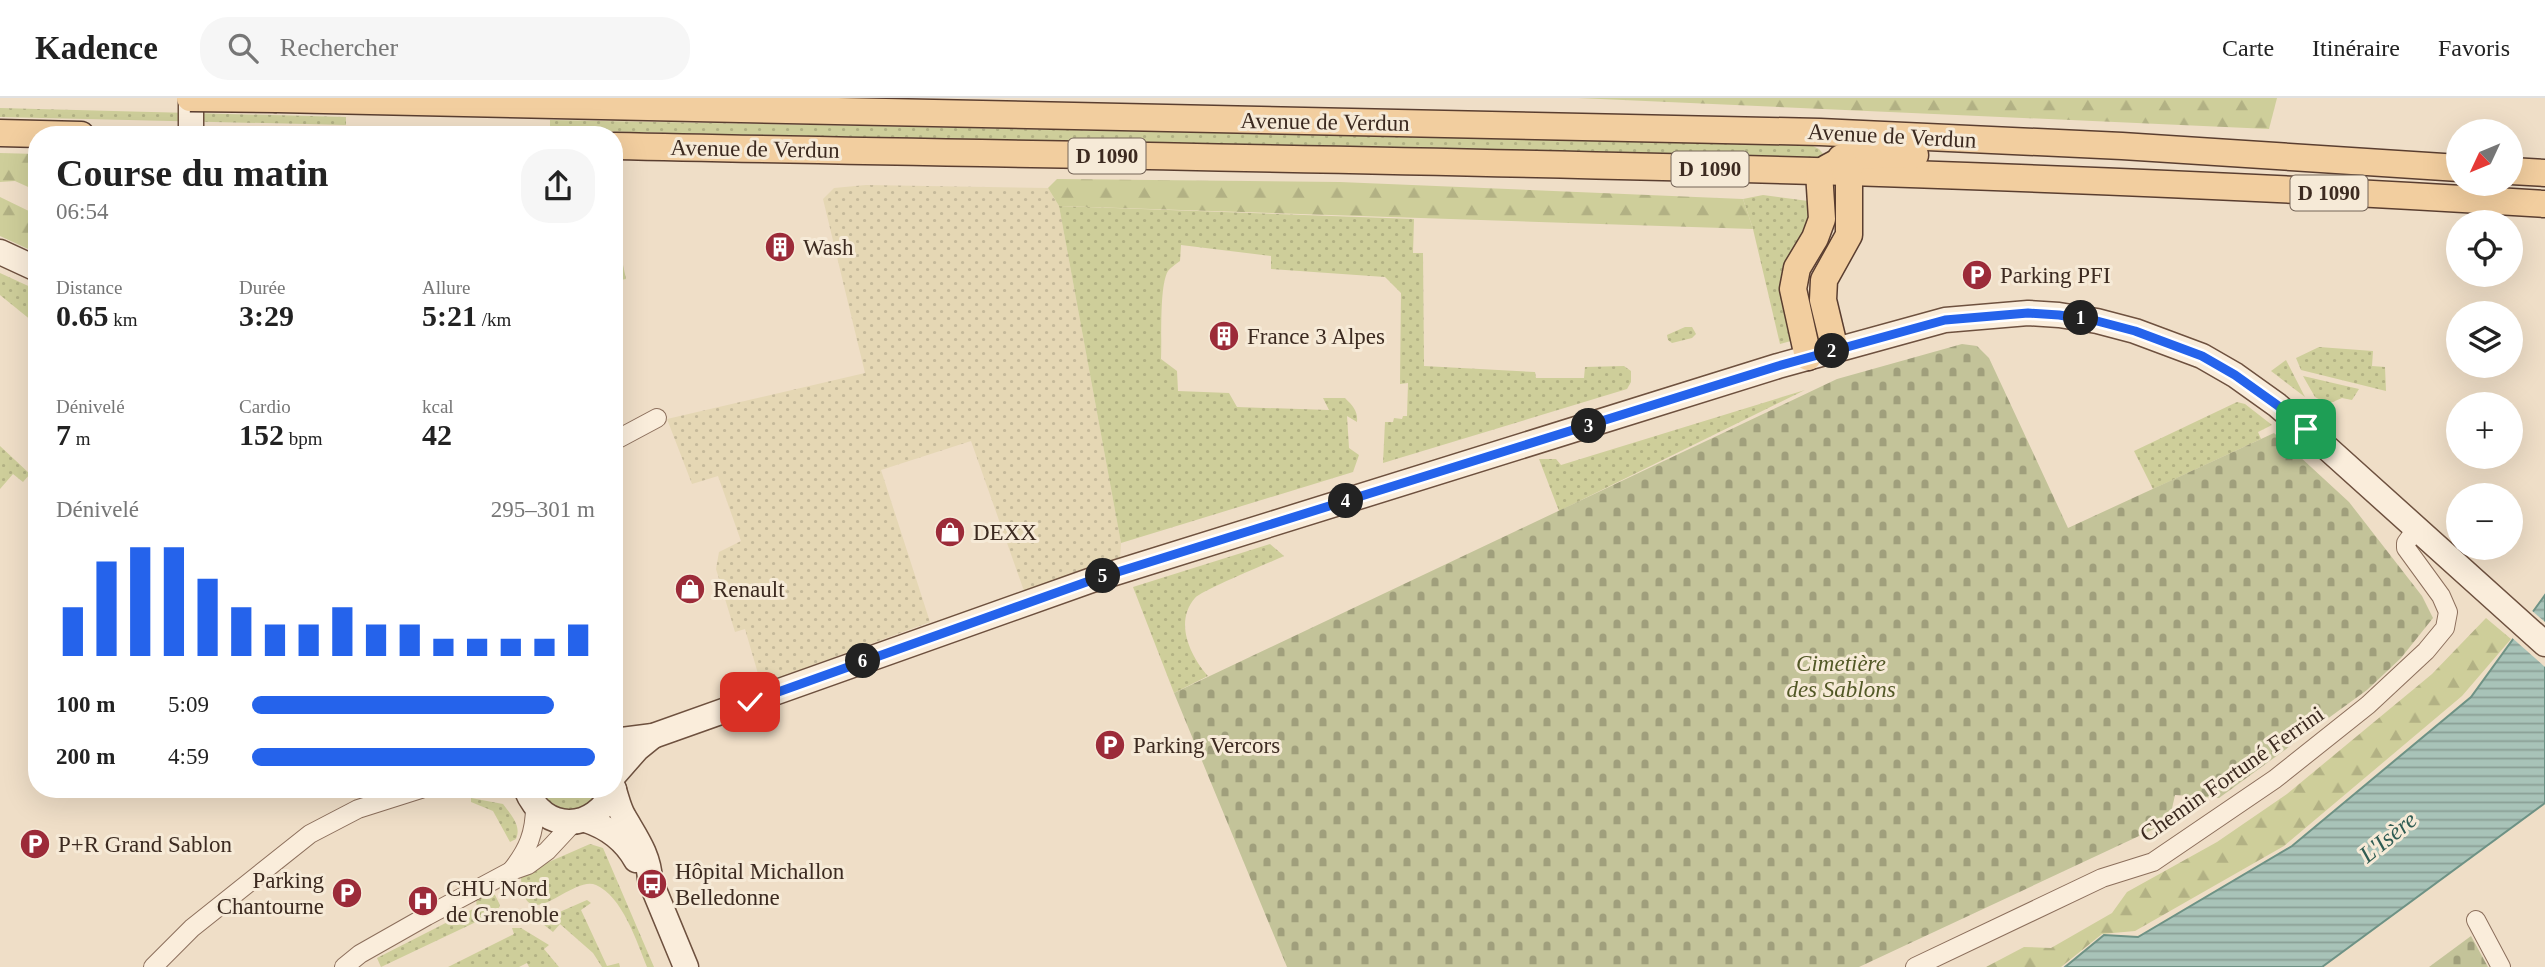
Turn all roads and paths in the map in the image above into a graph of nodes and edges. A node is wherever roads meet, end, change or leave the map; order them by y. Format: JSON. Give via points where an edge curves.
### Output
{"nodes":[{"id":1,"x":191,"y":98,"type":"edge"},
{"id":2,"x":382,"y":98,"type":"edge"},
{"id":3,"x":277,"y":99,"type":"edge"},
{"id":4,"x":456,"y":103,"type":"junction"},
{"id":5,"x":191,"y":126,"type":"edge"},
{"id":6,"x":1820,"y":132,"type":"junction"},
{"id":7,"x":0,"y":133,"type":"edge"},
{"id":8,"x":28,"y":134,"type":"edge"},
{"id":9,"x":2068,"y":145,"type":"junction"},
{"id":10,"x":623,"y":146,"type":"edge"},
{"id":11,"x":2446,"y":167,"type":"edge"},
{"id":12,"x":1837,"y":168,"type":"junction"},
{"id":13,"x":2524,"y":172,"type":"edge"},
{"id":14,"x":2545,"y":173,"type":"edge"},
{"id":15,"x":2545,"y":205,"type":"edge"},
{"id":16,"x":0,"y":238,"type":"edge"},
{"id":17,"x":28,"y":250,"type":"edge"},
{"id":18,"x":0,"y":252,"type":"edge"},
{"id":19,"x":28,"y":265,"type":"edge"},
{"id":20,"x":1835,"y":350,"type":"junction"},
{"id":21,"x":1808,"y":357,"type":"junction"},
{"id":22,"x":657,"y":418,"type":"dead end"},
{"id":23,"x":623,"y":436,"type":"edge"},
{"id":24,"x":2416,"y":529,"type":"junction"},
{"id":25,"x":2545,"y":644,"type":"edge"},
{"id":26,"x":653,"y":736,"type":"junction"},
{"id":27,"x":623,"y":740,"type":"edge"},
{"id":28,"x":623,"y":765,"type":"edge"},
{"id":29,"x":393,"y":798,"type":"edge"},
{"id":30,"x":526,"y":798,"type":"edge"},
{"id":31,"x":529,"y":798,"type":"edge"},
{"id":32,"x":610,"y":798,"type":"edge"},
{"id":33,"x":617,"y":798,"type":"edge"},
{"id":34,"x":580,"y":821,"type":"junction"},
{"id":35,"x":511,"y":871,"type":"junction"},
{"id":36,"x":650,"y":880,"type":"junction"},
{"id":37,"x":2476,"y":920,"type":"dead end"},
{"id":38,"x":153,"y":967,"type":"edge"},
{"id":39,"x":344,"y":967,"type":"edge"},
{"id":40,"x":687,"y":967,"type":"edge"},
{"id":41,"x":1915,"y":967,"type":"edge"},
{"id":42,"x":2501,"y":967,"type":"edge"}],
"edges":[{"from":1,"to":3,"type":"main road","name":"Avenue de Verdun","number":"D 1090","bridge":true},
{"from":1,"to":5,"type":"street"},
{"from":2,"to":4,"type":"main road"},
{"from":3,"to":4,"type":"main road","name":"Avenue de Verdun","number":"D 1090"},
{"from":4,"to":6,"type":"main road","name":"Avenue de Verdun","number":"D 1090"},
{"from":6,"to":9,"type":"main road","name":"Avenue de Verdun","number":"D 1090"},
{"from":6,"to":12,"type":"main road"},
{"from":7,"to":8,"type":"main road"},
{"from":9,"to":11,"type":"main road","name":"Avenue de Verdun","number":"D 1090"},
{"from":9,"to":12,"type":"main road","via":[[1981,155],[1861,155]]},
{"from":10,"to":12,"type":"main road","name":"Avenue de Verdun","number":"D 1090"},
{"from":12,"to":15,"type":"main road","name":"Avenue de Verdun","number":"D 1090"},
{"from":12,"to":20,"type":"main road","via":[[1849,235],[1824,280],[1823,300]]},
{"from":12,"to":21,"type":"main road","via":[[1793,289]]},
{"from":13,"to":14,"type":"main road"},
{"from":16,"to":17,"type":"street"},
{"from":18,"to":19,"type":"street"},
{"from":20,"to":21,"type":"street"},
{"from":20,"to":24,"type":"street","via":[[1945,320],[2028,313],[2097,321],[2135,331],[2202,356],[2251,386]]},
{"from":21,"to":26,"type":"street","via":[[1092,580]]},
{"from":22,"to":23,"type":"street"},
{"from":24,"to":25,"type":"street"},
{"from":24,"to":41,"type":"street","name":"Chemin Fortuné Ferrini","via":[[2406,548],[2441,596],[2448,612],[2445,628],[2368,705],[2275,779],[2153,862],[2102,878]]},
{"from":26,"to":27,"type":"street"},
{"from":26,"to":28,"type":"street"},
{"from":29,"to":38,"type":"street","via":[[358,809],[310,834],[192,928]]},
{"from":30,"to":35,"type":"street","via":[[534,831]]},
{"from":31,"to":34,"type":"street","via":[[556,820]]},
{"from":32,"to":34,"type":"street","via":[[598,813]]},
{"from":33,"to":36,"type":"street","via":[[650,866]]},
{"from":34,"to":35,"type":"street","via":[[542,856]]},
{"from":34,"to":36,"type":"street","via":[[599,824],[625,843]]},
{"from":35,"to":39,"type":"street"},
{"from":36,"to":40,"type":"street"},
{"from":37,"to":42,"type":"street"}]}
